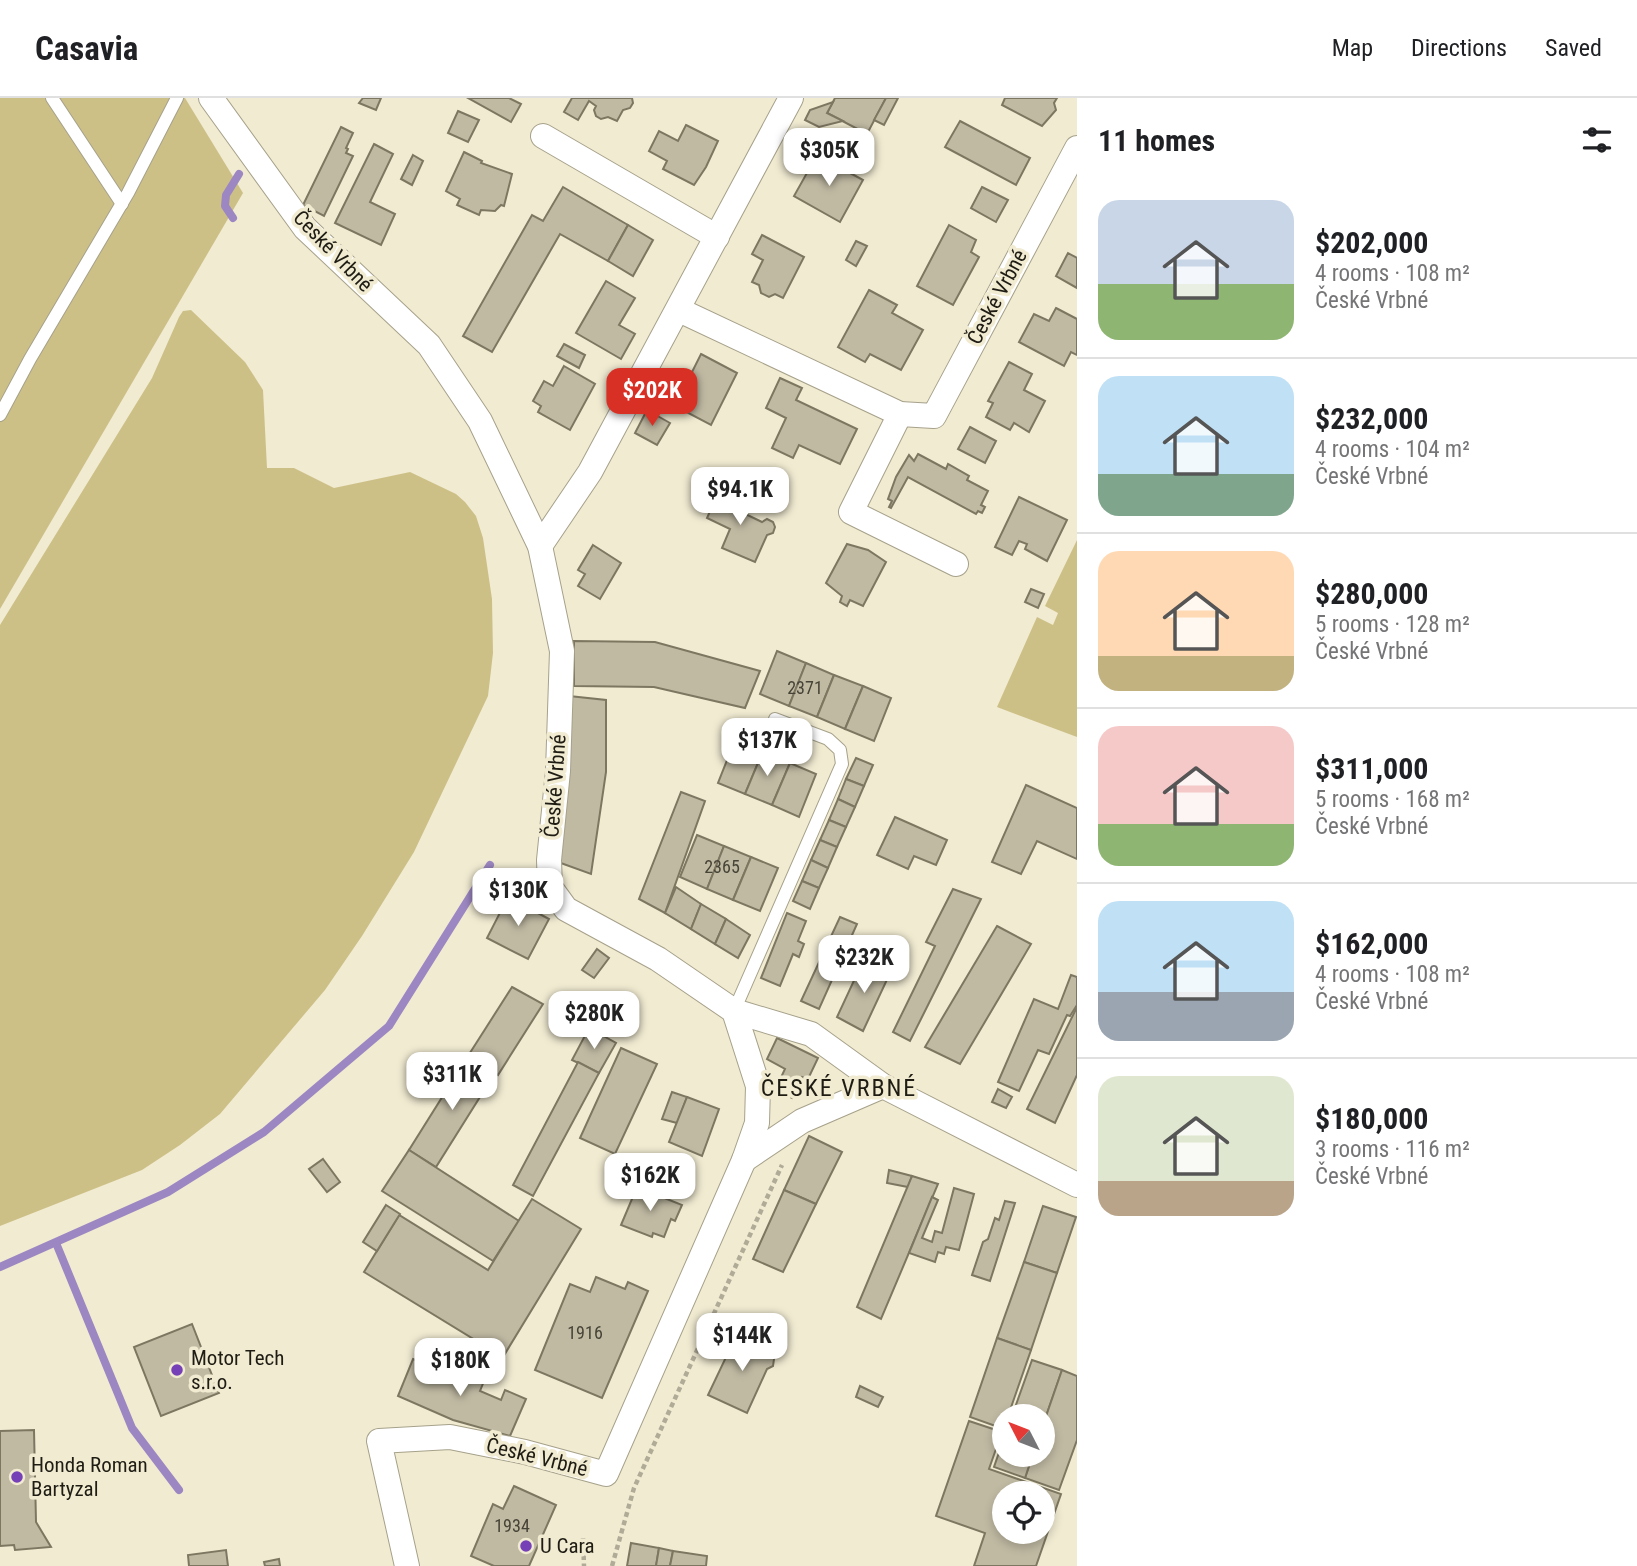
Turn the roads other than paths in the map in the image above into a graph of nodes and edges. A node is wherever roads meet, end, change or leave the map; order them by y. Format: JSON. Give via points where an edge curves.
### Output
{"nodes":[{"id":1,"x":52,"y":98,"type":"edge"},
{"id":2,"x":177,"y":98,"type":"edge"},
{"id":3,"x":211,"y":98,"type":"edge"},
{"id":4,"x":791,"y":98,"type":"edge"},
{"id":5,"x":543,"y":136,"type":"dead end"},
{"id":6,"x":1077,"y":148,"type":"edge"},
{"id":7,"x":122,"y":204,"type":"junction"},
{"id":8,"x":717,"y":237,"type":"junction"},
{"id":9,"x":679,"y":310,"type":"junction"},
{"id":10,"x":900,"y":414,"type":"junction"},
{"id":11,"x":0,"y":415,"type":"edge"},
{"id":12,"x":540,"y":546,"type":"junction"},
{"id":13,"x":956,"y":564,"type":"dead end"},
{"id":14,"x":775,"y":719,"type":"dead end"},
{"id":15,"x":734,"y":1011,"type":"junction"},
{"id":16,"x":883,"y":1086,"type":"junction"},
{"id":17,"x":744,"y":1160,"type":"junction"},
{"id":18,"x":1077,"y":1185,"type":"edge"},
{"id":19,"x":407,"y":1566,"type":"edge"}],
"edges":[{"from":1,"to":7,"type":"lane"},
{"from":2,"to":7,"type":"lane"},
{"from":3,"to":12,"type":"street","name":"České Vrbné","via":[[305,228],[429,345],[480,421]]},
{"from":4,"to":8,"type":"street"},
{"from":5,"to":8,"type":"street"},
{"from":6,"to":10,"type":"street","name":"České Vrbné","via":[[934,416]]},
{"from":7,"to":11,"type":"lane"},
{"from":8,"to":9,"type":"street"},
{"from":9,"to":10,"type":"street","name":"České Vrbné"},
{"from":9,"to":12,"type":"street","via":[[590,472]]},
{"from":10,"to":13,"type":"street","via":[[851,512]]},
{"from":12,"to":15,"type":"street","name":"České Vrbné","via":[[562,651],[550,887],[566,909],[658,959]]},
{"from":14,"to":15,"type":"lane","via":[[828,739],[840,750],[842,764]]},
{"from":15,"to":16,"type":"street","name":"České Vrbné","via":[[811,1034]]},
{"from":15,"to":17,"type":"street","name":"České Vrbné","via":[[758,1086],[757,1123]]},
{"from":16,"to":17,"type":"street","via":[[802,1121]]},
{"from":16,"to":18,"type":"street","name":"České Vrbné"},
{"from":17,"to":19,"type":"street","name":"České Vrbné","via":[[606,1474],[450,1437],[379,1441]]}]}
